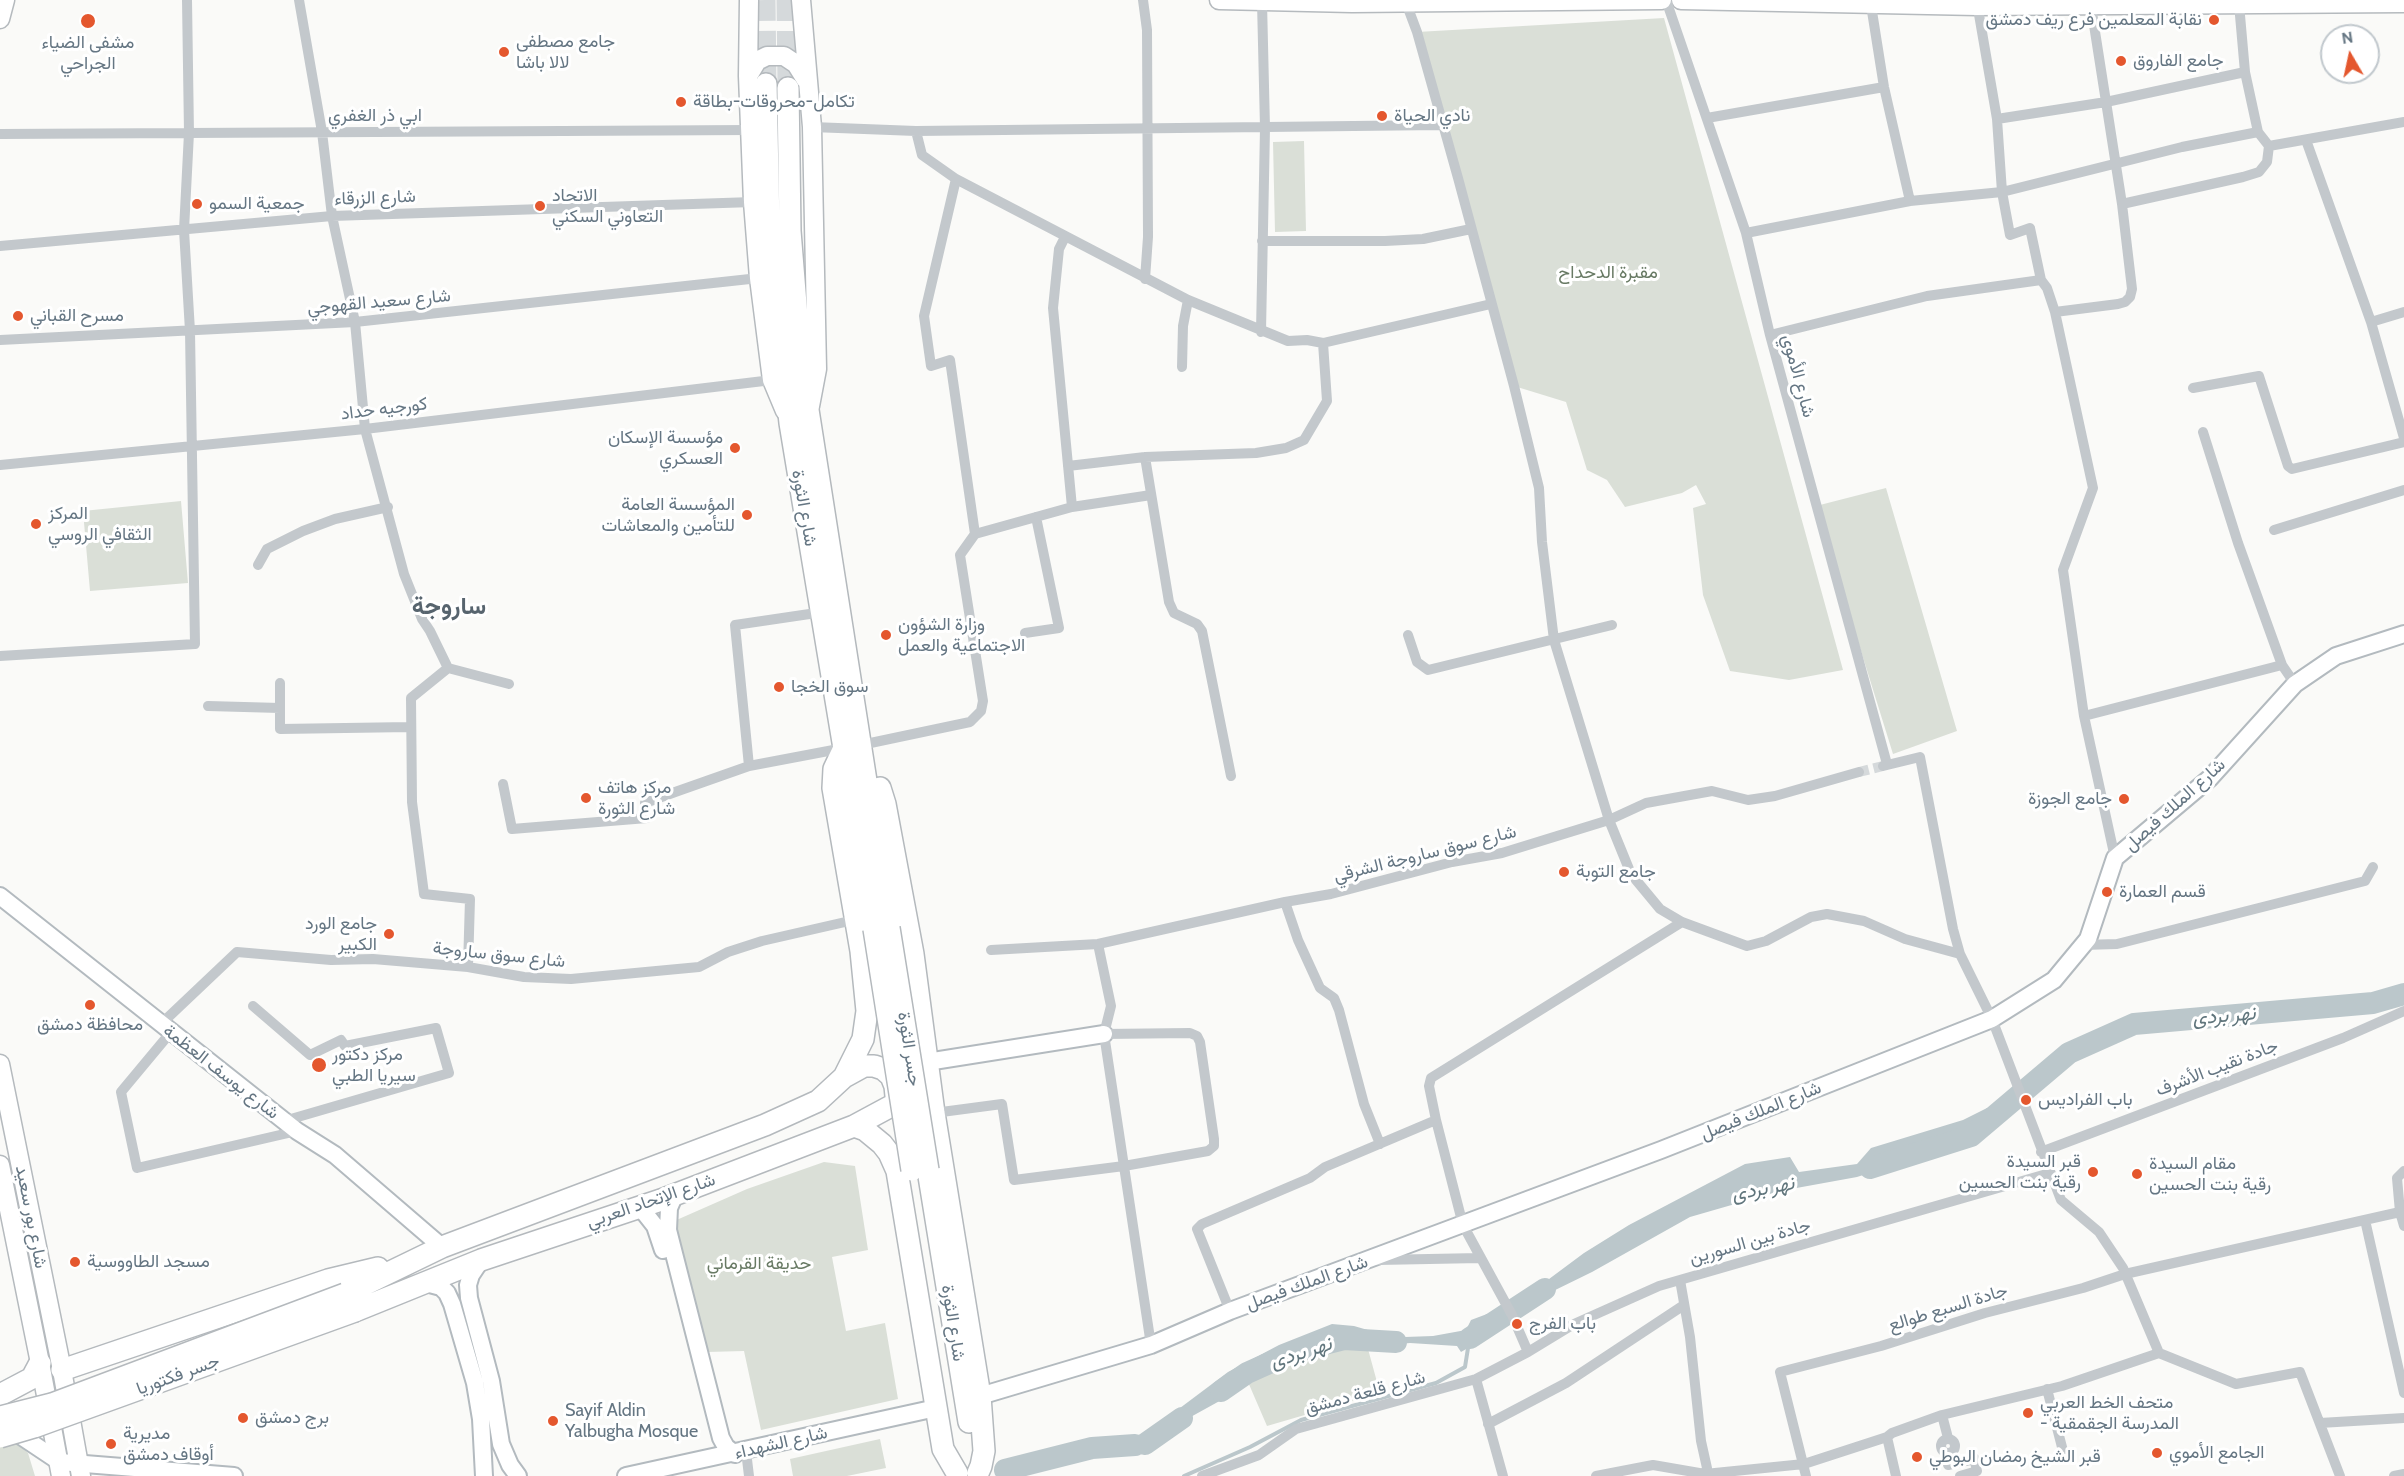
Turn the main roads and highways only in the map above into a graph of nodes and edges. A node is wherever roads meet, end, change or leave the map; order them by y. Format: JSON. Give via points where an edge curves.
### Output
{"nodes":[{"id":1,"x":5,"y":0,"type":"edge"},
{"id":2,"x":749,"y":0,"type":"edge"},
{"id":3,"x":801,"y":0,"type":"edge"},
{"id":4,"x":1219,"y":0,"type":"edge"},
{"id":5,"x":1664,"y":0,"type":"edge"},
{"id":6,"x":1681,"y":0,"type":"edge"},
{"id":7,"x":1405,"y":1,"type":"edge"},
{"id":8,"x":1843,"y":2,"type":"edge"},
{"id":9,"x":2284,"y":2,"type":"edge"},
{"id":10,"x":1977,"y":3,"type":"edge"},
{"id":11,"x":2404,"y":3,"type":"edge"},
{"id":12,"x":0,"y":19,"type":"edge"},
{"id":13,"x":757,"y":80,"type":"junction"},
{"id":14,"x":797,"y":85,"type":"junction"},
{"id":15,"x":799,"y":421,"type":"junction"},
{"id":16,"x":2404,"y":634,"type":"edge"},
{"id":17,"x":856,"y":750,"type":"junction"},
{"id":18,"x":0,"y":896,"type":"edge"},
{"id":19,"x":882,"y":928,"type":"joint"},
{"id":20,"x":911,"y":939,"type":"junction"},
{"id":21,"x":861,"y":951,"type":"junction"},
{"id":22,"x":920,"y":999,"type":"junction"},
{"id":23,"x":867,"y":1011,"type":"junction"},
{"id":24,"x":1104,"y":1034,"type":"road end"},
{"id":25,"x":927,"y":1062,"type":"junction"},
{"id":26,"x":0,"y":1064,"type":"edge"},
{"id":27,"x":844,"y":1077,"type":"junction"},
{"id":28,"x":893,"y":1105,"type":"junction"},
{"id":29,"x":854,"y":1126,"type":"junction"},
{"id":30,"x":0,"y":1165,"type":"edge"},
{"id":31,"x":919,"y":1166,"type":"junction"},
{"id":32,"x":675,"y":1194,"type":"junction"},
{"id":33,"x":640,"y":1207,"type":"junction"},
{"id":34,"x":5,"y":1217,"type":"edge"},
{"id":35,"x":442,"y":1247,"type":"junction"},
{"id":36,"x":417,"y":1258,"type":"junction"},
{"id":37,"x":481,"y":1260,"type":"junction"},
{"id":38,"x":426,"y":1283,"type":"junction"},
{"id":39,"x":350,"y":1302,"type":"junction"},
{"id":40,"x":689,"y":1335,"type":"junction"},
{"id":41,"x":40,"y":1363,"type":"junction"},
{"id":42,"x":62,"y":1370,"type":"junction"},
{"id":43,"x":0,"y":1395,"type":"edge"},
{"id":44,"x":980,"y":1396,"type":"junction"},
{"id":45,"x":936,"y":1408,"type":"junction"},
{"id":46,"x":2,"y":1428,"type":"edge"},
{"id":47,"x":740,"y":1452,"type":"junction"},
{"id":48,"x":700,"y":1461,"type":"junction"},
{"id":49,"x":60,"y":1469,"type":"edge"},
{"id":50,"x":80,"y":1471,"type":"edge"},
{"id":51,"x":968,"y":1474,"type":"edge"},
{"id":52,"x":234,"y":1476,"type":"edge"},
{"id":53,"x":484,"y":1476,"type":"edge"},
{"id":54,"x":518,"y":1476,"type":"edge"},
{"id":55,"x":626,"y":1476,"type":"edge"}],
"edges":[{"from":1,"to":12,"type":"main road"},
{"from":2,"to":13,"type":"main road"},
{"from":3,"to":14,"type":"main road"},
{"from":4,"to":7,"type":"main road"},
{"from":5,"to":7,"type":"main road"},
{"from":6,"to":8,"type":"main road"},
{"from":8,"to":10,"type":"main road"},
{"from":9,"to":10,"type":"main road","via":[[2091,6]]},
{"from":9,"to":11,"type":"main road"},
{"from":13,"to":14,"type":"main road","via":[[757,61],[767,56],[784,56],[796,63]]},
{"from":13,"to":15,"type":"highway","name":"شارع الثورة","via":[[769,225]]},
{"from":13,"to":15,"type":"main road","via":[[750,130],[759,278],[772,380]]},
{"from":14,"to":15,"type":"highway","name":"شارع الثورة","via":[[790,231],[801,365]]},
{"from":14,"to":15,"type":"main road","via":[[812,127],[817,369]]},
{"from":15,"to":17,"type":"highway","name":"شارع الثورة"},
{"from":15,"to":17,"type":"highway","name":"شارع الثورة","via":[[823,612]]},
{"from":16,"to":44,"type":"main road","name":"شارع الملك فيصل","via":[[2336,656],[2295,684],[2210,778],[2115,858],[2088,939],[2054,980],[1992,1019],[1661,1150],[1230,1311],[1151,1345]]},
{"from":17,"to":19,"type":"highway","name":"شارع الثورة"},
{"from":17,"to":20,"type":"highway","via":[[872,769],[885,804]]},
{"from":17,"to":21,"type":"highway","via":[[832,779]]},
{"from":18,"to":35,"type":"main road","name":"شارع يوسف العظمة","via":[[290,1126],[335,1155]]},
{"from":19,"to":31,"type":"highway","name":"جسر الثورة","bridge":true},
{"from":20,"to":21,"type":"highway","via":[[900,952],[885,958]]},
{"from":20,"to":22,"type":"highway"},
{"from":21,"to":23,"type":"highway"},
{"from":22,"to":23,"type":"highway","via":[[891,997]]},
{"from":22,"to":25,"type":"highway"},
{"from":23,"to":27,"type":"highway","via":[[860,1046]]},
{"from":24,"to":25,"type":"main road"},
{"from":25,"to":28,"type":"highway","name":"شارع الإتحاد العربي","via":[[922,1076]]},
{"from":25,"to":31,"type":"highway","via":[[934,1113]]},
{"from":26,"to":42,"type":"main road","name":"شارع بور سعيد"},
{"from":27,"to":28,"type":"highway","via":[[864,1066],[884,1069],[895,1086]]},
{"from":27,"to":35,"type":"highway","name":"شارع الإتحاد العربي","via":[[818,1101],[765,1125]]},
{"from":28,"to":29,"type":"highway","name":"شارع الإتحاد العربي"},
{"from":29,"to":31,"type":"highway","via":[[874,1136],[889,1153]]},
{"from":29,"to":32,"type":"highway","name":"شارع الإتحاد العربي"},
{"from":30,"to":34,"type":"main road","name":"شارع بور سعيد"},
{"from":31,"to":44,"type":"highway"},
{"from":31,"to":45,"type":"highway"},
{"from":31,"to":51,"type":"highway","name":"شارع الثورة"},
{"from":32,"to":33,"type":"highway","name":"شارع الإتحاد العربي"},
{"from":32,"to":40,"type":"main road","via":[[667,1223]]},
{"from":33,"to":37,"type":"highway","name":"شارع الإتحاد العربي"},
{"from":33,"to":40,"type":"main road","via":[[658,1234]]},
{"from":34,"to":41,"type":"main road","name":"شارع بور سعيد"},
{"from":35,"to":36,"type":"highway","name":"شارع الإتحاد العربي"},
{"from":36,"to":39,"type":"highway","name":"شارع الإتحاد العربي"},
{"from":36,"to":42,"type":"highway","via":[[328,1280]]},
{"from":37,"to":38,"type":"highway","name":"شارع الإتحاد العربي"},
{"from":37,"to":54,"type":"main road","via":[[471,1275],[469,1298],[492,1381],[501,1444]]},
{"from":38,"to":39,"type":"highway","name":"شارع الإتحاد العربي"},
{"from":38,"to":53,"type":"main road","via":[[441,1287],[452,1304],[475,1383]]},
{"from":39,"to":46,"type":"highway","name":"جسر فكتوريا","bridge":true,"via":[[34,1427]]},
{"from":40,"to":47,"type":"main road","via":[[721,1438],[726,1447]]},
{"from":40,"to":48,"type":"main road","via":[[710,1439],[708,1452]]},
{"from":41,"to":43,"type":"highway","via":[[32,1378]]},
{"from":41,"to":49,"type":"main road","name":"شارع بور سعيد"},
{"from":42,"to":50,"type":"main road","name":"شارع بور سعيد"},
{"from":44,"to":51,"type":"highway","via":[[984,1451],[981,1466]]},
{"from":45,"to":47,"type":"main road","name":"شارع الشهداء"},
{"from":45,"to":51,"type":"highway","via":[[943,1449]]},
{"from":46,"to":49,"type":"main road"},
{"from":47,"to":48,"type":"main road","name":"شارع الشهداء"},
{"from":48,"to":55,"type":"main road","name":"شارع الشهداء"},
{"from":49,"to":50,"type":"main road"},
{"from":50,"to":52,"type":"main road"}]}
